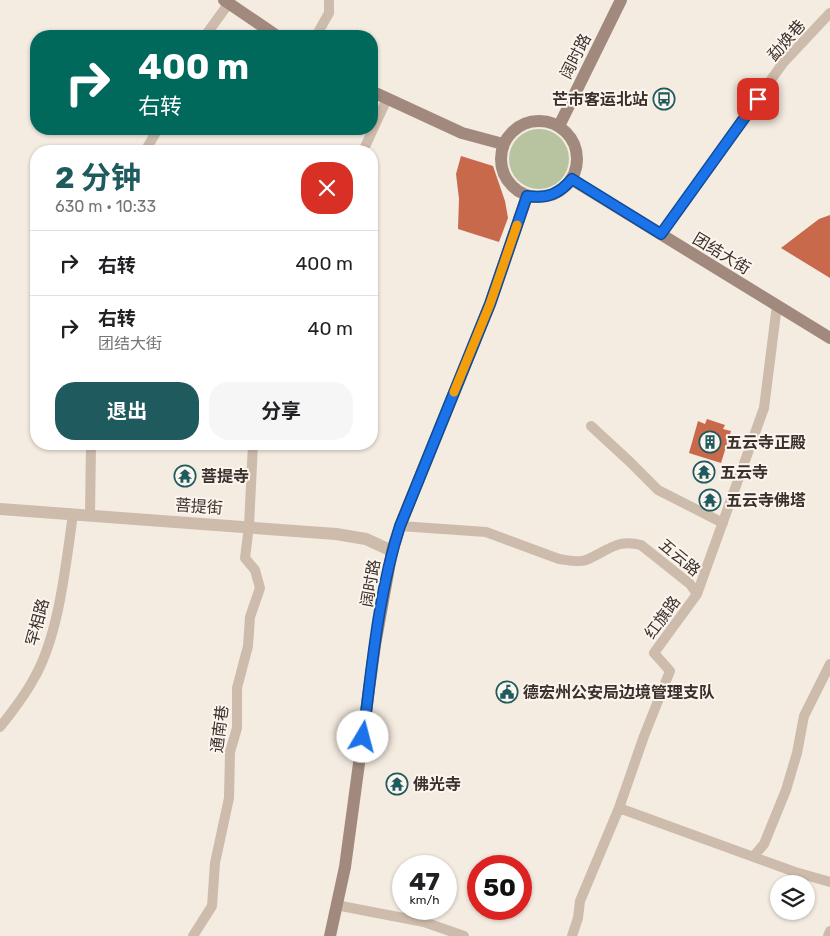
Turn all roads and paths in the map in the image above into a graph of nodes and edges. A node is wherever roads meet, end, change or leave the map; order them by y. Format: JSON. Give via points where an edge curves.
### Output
{"nodes":[{"id":1,"x":329,"y":0,"type":"edge"},
{"id":2,"x":622,"y":0,"type":"edge"},
{"id":3,"x":226,"y":2,"type":"edge"},
{"id":4,"x":830,"y":13,"type":"edge"},
{"id":5,"x":209,"y":30,"type":"edge"},
{"id":6,"x":268,"y":30,"type":"edge"},
{"id":7,"x":319,"y":30,"type":"edge"},
{"id":8,"x":378,"y":95,"type":"edge"},
{"id":9,"x":386,"y":99,"type":"junction"},
{"id":10,"x":378,"y":117,"type":"edge"},
{"id":11,"x":558,"y":126,"type":"junction"},
{"id":12,"x":503,"y":144,"type":"junction"},
{"id":13,"x":572,"y":179,"type":"junction"},
{"id":14,"x":527,"y":196,"type":"junction"},
{"id":15,"x":661,"y":234,"type":"junction"},
{"id":16,"x":777,"y":305,"type":"junction"},
{"id":17,"x":830,"y":338,"type":"edge"},
{"id":18,"x":591,"y":426,"type":"dead end"},
{"id":19,"x":91,"y":450,"type":"edge"},
{"id":20,"x":253,"y":450,"type":"edge"},
{"id":21,"x":0,"y":509,"type":"edge"},
{"id":22,"x":74,"y":514,"type":"junction"},
{"id":23,"x":90,"y":515,"type":"junction"},
{"id":24,"x":723,"y":523,"type":"junction"},
{"id":25,"x":249,"y":526,"type":"junction"},
{"id":26,"x":400,"y":526,"type":"junction"},
{"id":27,"x":392,"y":551,"type":"junction"},
{"id":28,"x":697,"y":594,"type":"junction"},
{"id":29,"x":830,"y":664,"type":"edge"},
{"id":30,"x":0,"y":727,"type":"edge"},
{"id":31,"x":618,"y":808,"type":"junction"},
{"id":32,"x":754,"y":856,"type":"junction"},
{"id":33,"x":830,"y":882,"type":"edge"},
{"id":34,"x":336,"y":905,"type":"junction"},
{"id":35,"x":830,"y":931,"type":"edge"},
{"id":36,"x":192,"y":936,"type":"edge"},
{"id":37,"x":330,"y":936,"type":"edge"},
{"id":38,"x":464,"y":936,"type":"edge"},
{"id":39,"x":572,"y":936,"type":"edge"},
{"id":40,"x":828,"y":936,"type":"edge"}],
"edges":[{"from":1,"to":7,"type":"street","via":[[329,13]]},
{"from":2,"to":11,"type":"main road","name":"阔时路"},
{"from":3,"to":5,"type":"street"},
{"from":3,"to":6,"type":"main road"},
{"from":4,"to":15,"type":"street","name":"勐焕巷","via":[[783,63]]},
{"from":8,"to":9,"type":"main road"},
{"from":9,"to":10,"type":"street"},
{"from":9,"to":12,"type":"main road","via":[[462,133]]},
{"from":11,"to":12,"type":"main road","via":[[533,120],[520,125]]},
{"from":11,"to":13,"type":"main road","via":[[574,144],[577,156]]},
{"from":12,"to":14,"type":"main road","via":[[501,169],[511,186]]},
{"from":13,"to":14,"type":"main road","via":[[552,195],[540,198]]},
{"from":13,"to":15,"type":"main road","name":"团结大街"},
{"from":14,"to":26,"type":"main road","name":"阔时路","via":[[490,304]]},
{"from":15,"to":16,"type":"main road","name":"团结大街"},
{"from":16,"to":17,"type":"main road","name":"团结大街"},
{"from":16,"to":24,"type":"street","name":"红旗路","via":[[764,408]]},
{"from":18,"to":24,"type":"street","via":[[658,490]]},
{"from":19,"to":23,"type":"street"},
{"from":20,"to":25,"type":"street","name":"通南巷"},
{"from":21,"to":22,"type":"street","name":"菩提街"},
{"from":22,"to":23,"type":"street","name":"菩提街"},
{"from":22,"to":30,"type":"street","name":"罕相路","via":[[48,647],[34,679]]},
{"from":23,"to":25,"type":"street","name":"菩提街"},
{"from":24,"to":28,"type":"street","name":"红旗路"},
{"from":25,"to":27,"type":"street","name":"菩提街","via":[[344,535],[366,539]]},
{"from":25,"to":36,"type":"street","name":"通南巷","via":[[245,558],[255,570],[260,588],[250,617],[248,646],[238,688],[237,728],[230,752],[229,798],[215,863],[212,906]]},
{"from":26,"to":27,"type":"main road","name":"阔时路"},
{"from":26,"to":28,"type":"street","name":"五云路","via":[[486,532],[572,561],[585,560],[625,542],[641,545],[690,584]]},
{"from":27,"to":34,"type":"main road","name":"阔时路","via":[[375,645],[345,867]]},
{"from":28,"to":31,"type":"street","name":"红旗路","via":[[654,653],[670,671]]},
{"from":29,"to":32,"type":"street","via":[[804,716],[797,753],[779,808],[764,844]]},
{"from":31,"to":32,"type":"street"},
{"from":31,"to":39,"type":"street","name":"红旗路","via":[[580,901]]},
{"from":32,"to":33,"type":"street"},
{"from":34,"to":37,"type":"main road","name":"阔时路"},
{"from":34,"to":38,"type":"street","via":[[424,922]]},
{"from":35,"to":40,"type":"street"}]}
